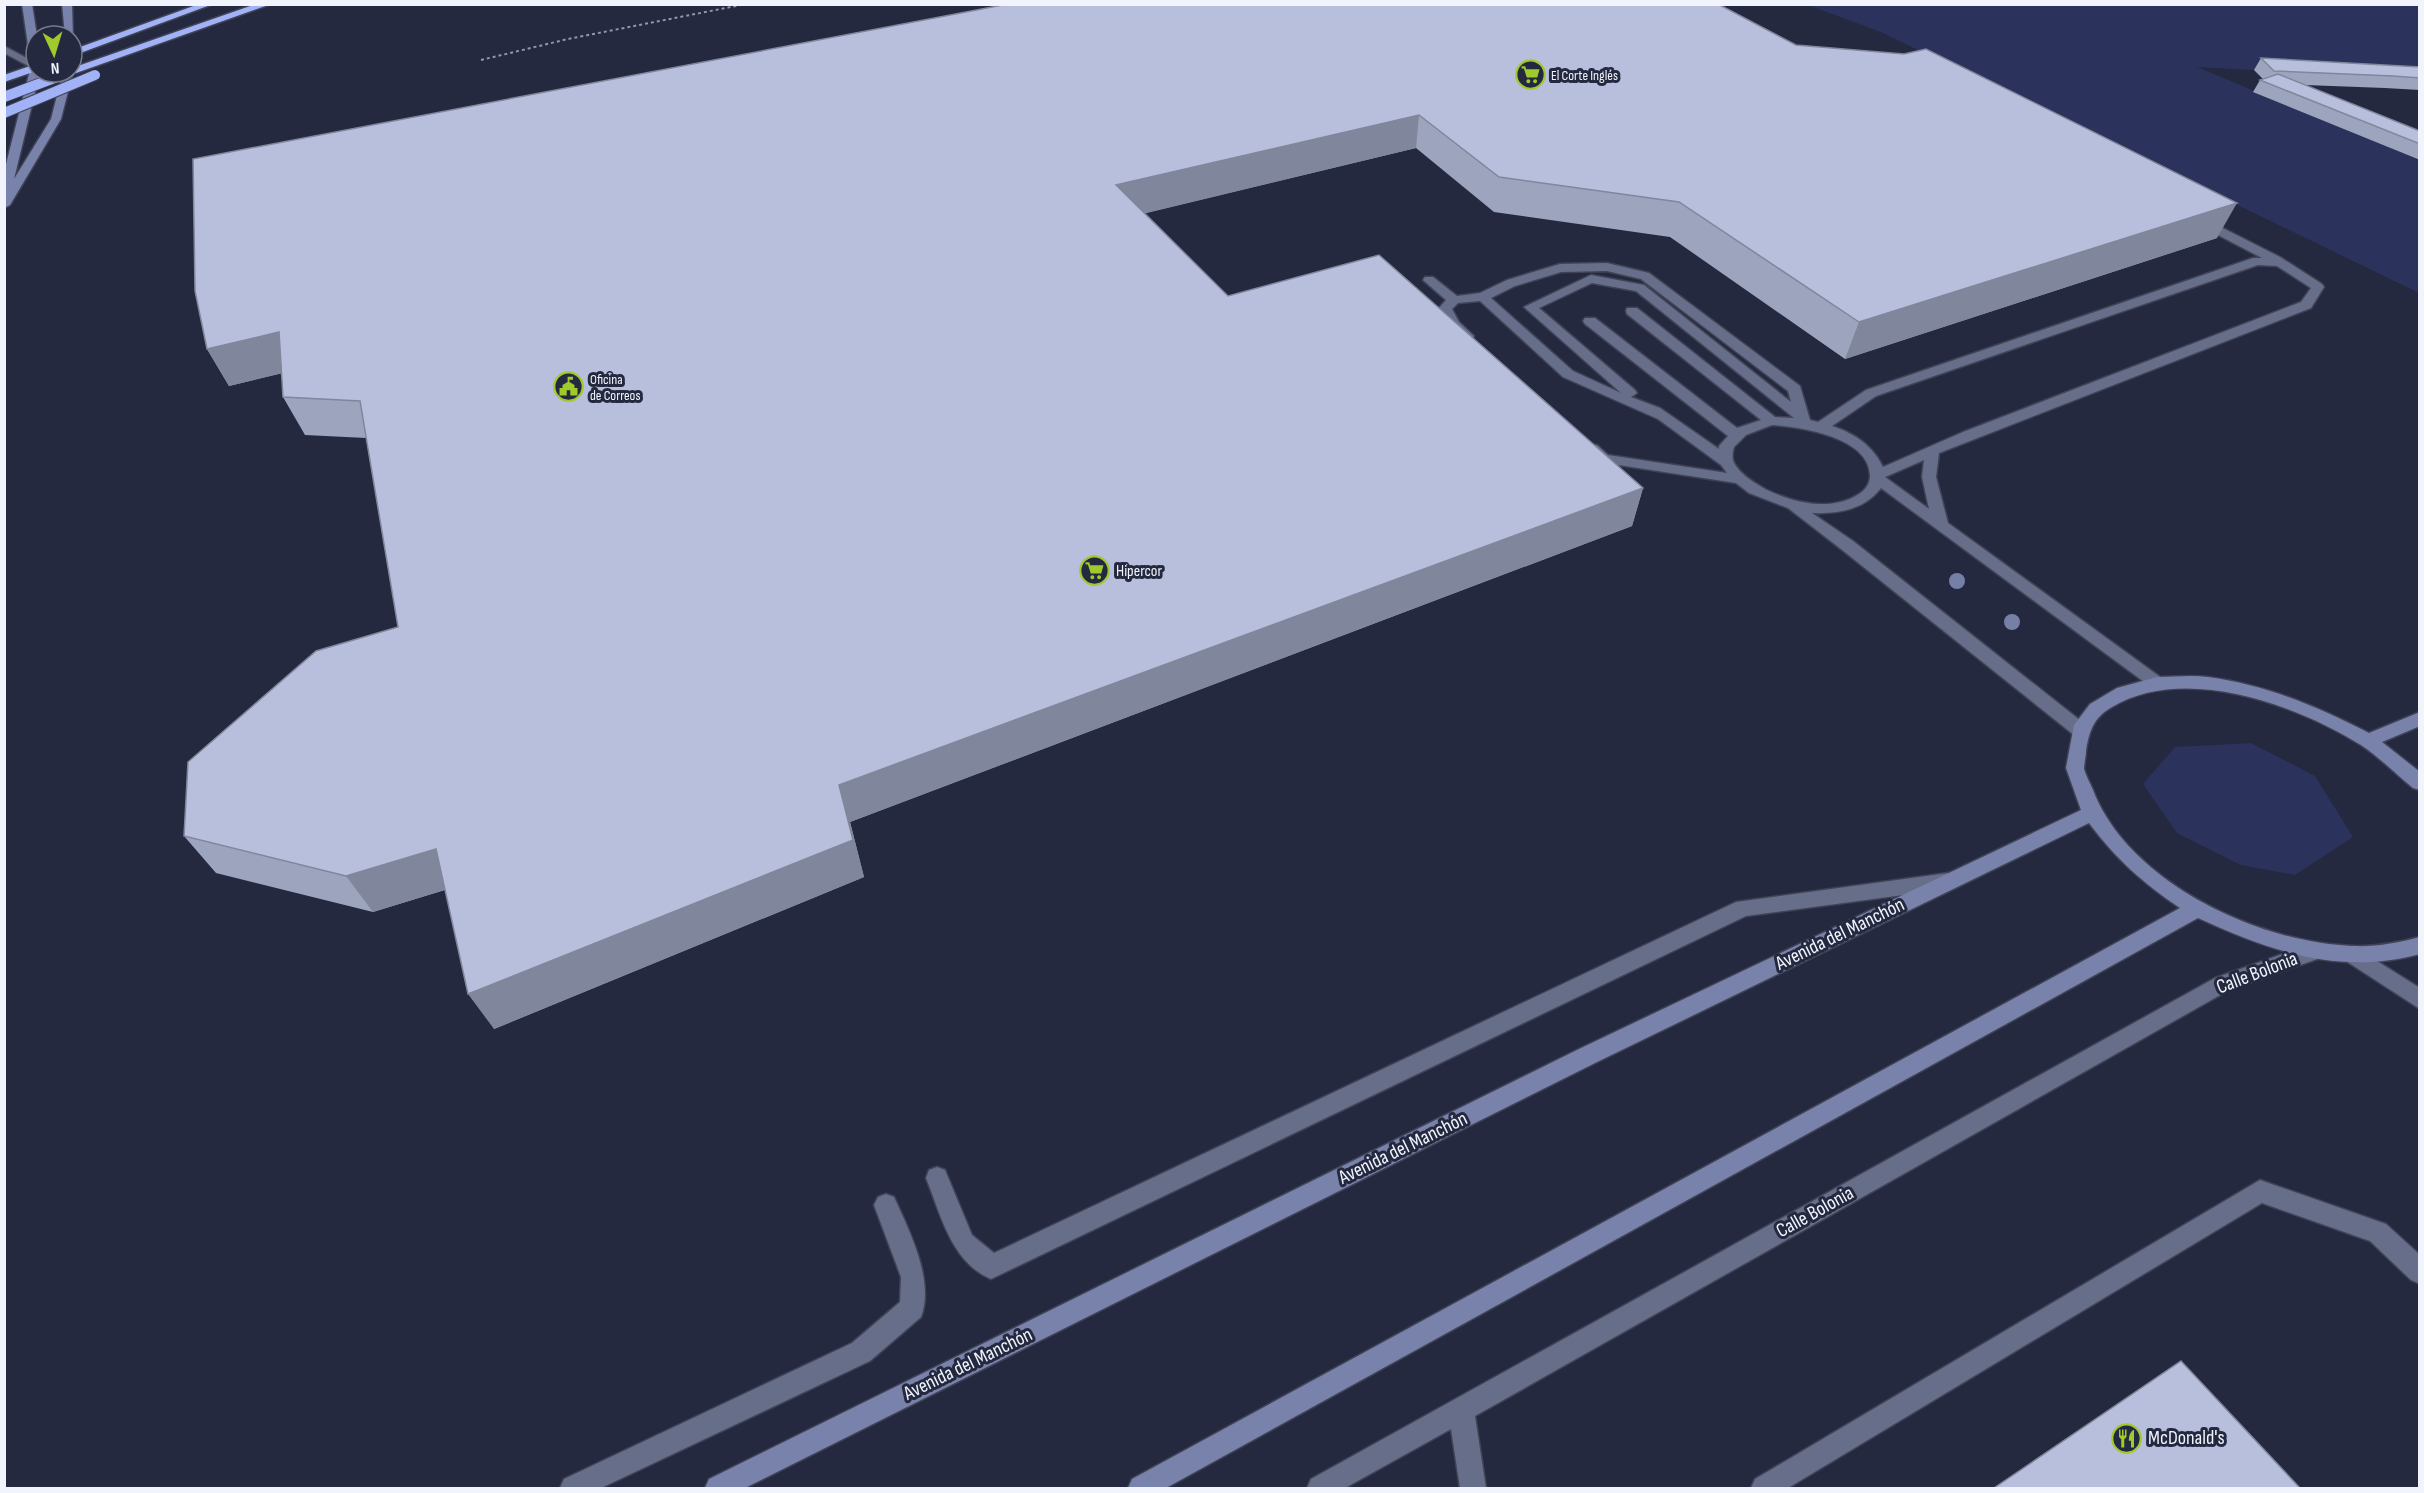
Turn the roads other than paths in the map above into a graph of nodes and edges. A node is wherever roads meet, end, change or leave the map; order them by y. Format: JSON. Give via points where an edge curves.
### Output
{"nodes":[{"id":1,"x":27,"y":4,"type":"edge"},
{"id":2,"x":67,"y":4,"type":"edge"},
{"id":3,"x":209,"y":4,"type":"edge"},
{"id":4,"x":267,"y":4,"type":"edge"},
{"id":5,"x":30,"y":24,"type":"edge"},
{"id":6,"x":69,"y":24,"type":"edge"},
{"id":7,"x":150,"y":46,"type":"junction"},
{"id":8,"x":4,"y":49,"type":"edge"},
{"id":9,"x":84,"y":49,"type":"edge"},
{"id":10,"x":24,"y":60,"type":"edge"},
{"id":11,"x":84,"y":67,"type":"edge"},
{"id":12,"x":24,"y":71,"type":"edge"},
{"id":13,"x":4,"y":79,"type":"edge"},
{"id":14,"x":32,"y":84,"type":"edge"},
{"id":15,"x":38,"y":84,"type":"edge"},
{"id":16,"x":66,"y":84,"type":"edge"},
{"id":17,"x":4,"y":97,"type":"edge"},
{"id":18,"x":4,"y":113,"type":"edge"},
{"id":19,"x":4,"y":197,"type":"edge"},
{"id":20,"x":4,"y":205,"type":"edge"},
{"id":21,"x":2187,"y":214,"type":"edge"},
{"id":22,"x":2280,"y":263,"type":"junction"},
{"id":23,"x":1428,"y":280,"type":"dead end"},
{"id":24,"x":1482,"y":297,"type":"junction"},
{"id":25,"x":1454,"y":300,"type":"junction"},
{"id":26,"x":1632,"y":311,"type":"dead end"},
{"id":27,"x":1590,"y":321,"type":"dead end"},
{"id":28,"x":1480,"y":348,"type":"edge"},
{"id":29,"x":1664,"y":417,"type":"junction"},
{"id":30,"x":1771,"y":421,"type":"junction"},
{"id":31,"x":1810,"y":422,"type":"junction"},
{"id":32,"x":1578,"y":435,"type":"edge"},
{"id":33,"x":1735,"y":435,"type":"junction"},
{"id":34,"x":1932,"y":452,"type":"junction"},
{"id":35,"x":1727,"y":462,"type":"junction"},
{"id":36,"x":1878,"y":477,"type":"junction"},
{"id":37,"x":1738,"y":479,"type":"junction"},
{"id":38,"x":1793,"y":507,"type":"junction"},
{"id":39,"x":1941,"y":525,"type":"junction"},
{"id":40,"x":2157,"y":683,"type":"junction"},
{"id":41,"x":2420,"y":718,"type":"edge"},
{"id":42,"x":2080,"y":730,"type":"junction"},
{"id":43,"x":2368,"y":741,"type":"junction"},
{"id":44,"x":2420,"y":783,"type":"edge"},
{"id":45,"x":2092,"y":813,"type":"junction"},
{"id":46,"x":1948,"y":881,"type":"junction"},
{"id":47,"x":2197,"y":909,"type":"junction"},
{"id":48,"x":2420,"y":945,"type":"edge"},
{"id":49,"x":2316,"y":951,"type":"junction"},
{"id":50,"x":2353,"y":955,"type":"junction"},
{"id":51,"x":2420,"y":1000,"type":"edge"},
{"id":52,"x":938,"y":1178,"type":"dead end"},
{"id":53,"x":886,"y":1204,"type":"dead end"},
{"id":54,"x":2420,"y":1272,"type":"edge"},
{"id":55,"x":1461,"y":1410,"type":"junction"},
{"id":56,"x":573,"y":1488,"type":"edge"},
{"id":57,"x":718,"y":1488,"type":"edge"},
{"id":58,"x":1142,"y":1488,"type":"edge"},
{"id":59,"x":1320,"y":1488,"type":"edge"},
{"id":60,"x":1473,"y":1488,"type":"edge"},
{"id":61,"x":1764,"y":1488,"type":"edge"}],
"edges":[{"from":1,"to":5,"type":"main road"},
{"from":2,"to":6,"type":"main road"},
{"from":3,"to":9,"type":"highway"},
{"from":4,"to":7,"type":"highway"},
{"from":7,"to":11,"type":"highway"},
{"from":7,"to":18,"type":"highway","bridge":true,"via":[[95,75]]},
{"from":8,"to":10,"type":"lane"},
{"from":12,"to":13,"type":"highway"},
{"from":14,"to":19,"type":"main road"},
{"from":15,"to":17,"type":"highway","bridge":true},
{"from":16,"to":20,"type":"main road","via":[[56,119]]},
{"from":21,"to":22,"type":"lane"},
{"from":22,"to":31,"type":"lane","via":[[2257,261],[1871,393]]},
{"from":22,"to":34,"type":"lane","via":[[2318,287],[2306,305]]},
{"from":23,"to":25,"type":"lane"},
{"from":24,"to":25,"type":"lane"},
{"from":24,"to":29,"type":"lane","via":[[1568,374]]},
{"from":24,"to":31,"type":"lane","via":[[1511,283],[1560,268],[1606,267],[1645,276],[1795,389]]},
{"from":25,"to":28,"type":"lane","via":[[1445,308],[1454,324]]},
{"from":26,"to":30,"type":"lane"},
{"from":27,"to":33,"type":"lane"},
{"from":29,"to":31,"type":"lane","via":[[1618,386],[1530,307],[1591,279],[1640,288]]},
{"from":29,"to":35,"type":"lane"},
{"from":30,"to":31,"type":"lane"},
{"from":30,"to":33,"type":"lane"},
{"from":31,"to":36,"type":"lane","via":[[1866,452]]},
{"from":32,"to":37,"type":"lane","via":[[1604,459]]},
{"from":33,"to":35,"type":"lane","via":[[1725,452]]},
{"from":34,"to":36,"type":"lane"},
{"from":34,"to":39,"type":"lane","via":[[1929,477]]},
{"from":35,"to":37,"type":"lane"},
{"from":36,"to":38,"type":"lane","via":[[1874,492],[1861,502],[1819,510]]},
{"from":36,"to":39,"type":"lane"},
{"from":37,"to":38,"type":"lane","via":[[1762,496]]},
{"from":38,"to":42,"type":"lane","via":[[1847,545]]},
{"from":39,"to":40,"type":"lane"},
{"from":40,"to":42,"type":"main road","via":[[2122,692],[2096,708]]},
{"from":40,"to":43,"type":"main road","via":[[2206,683],[2260,693],[2316,713]]},
{"from":41,"to":43,"type":"main road"},
{"from":42,"to":45,"type":"main road","via":[[2075,768]]},
{"from":43,"to":44,"type":"main road"},
{"from":45,"to":46,"type":"main road","name":"Avenida del Manchón"},
{"from":45,"to":47,"type":"main road","via":[[2118,847],[2153,880]]},
{"from":46,"to":52,"type":"lane","via":[[1743,908],[991,1267],[964,1243]]},
{"from":46,"to":57,"type":"main road","name":"Avenida del Manchón"},
{"from":47,"to":49,"type":"main road","via":[[2255,935]]},
{"from":47,"to":58,"type":"main road"},
{"from":48,"to":50,"type":"main road","via":[[2392,953]]},
{"from":49,"to":50,"type":"main road"},
{"from":49,"to":55,"type":"lane","name":"Calle Bolonia","via":[[2222,984]]},
{"from":50,"to":51,"type":"lane"},
{"from":53,"to":56,"type":"lane","via":[[913,1277],[912,1308],[861,1352]]},
{"from":54,"to":61,"type":"lane","via":[[2378,1232],[2260,1191]]},
{"from":55,"to":59,"type":"lane","name":"Calle Bolonia"},
{"from":55,"to":60,"type":"lane"}]}
